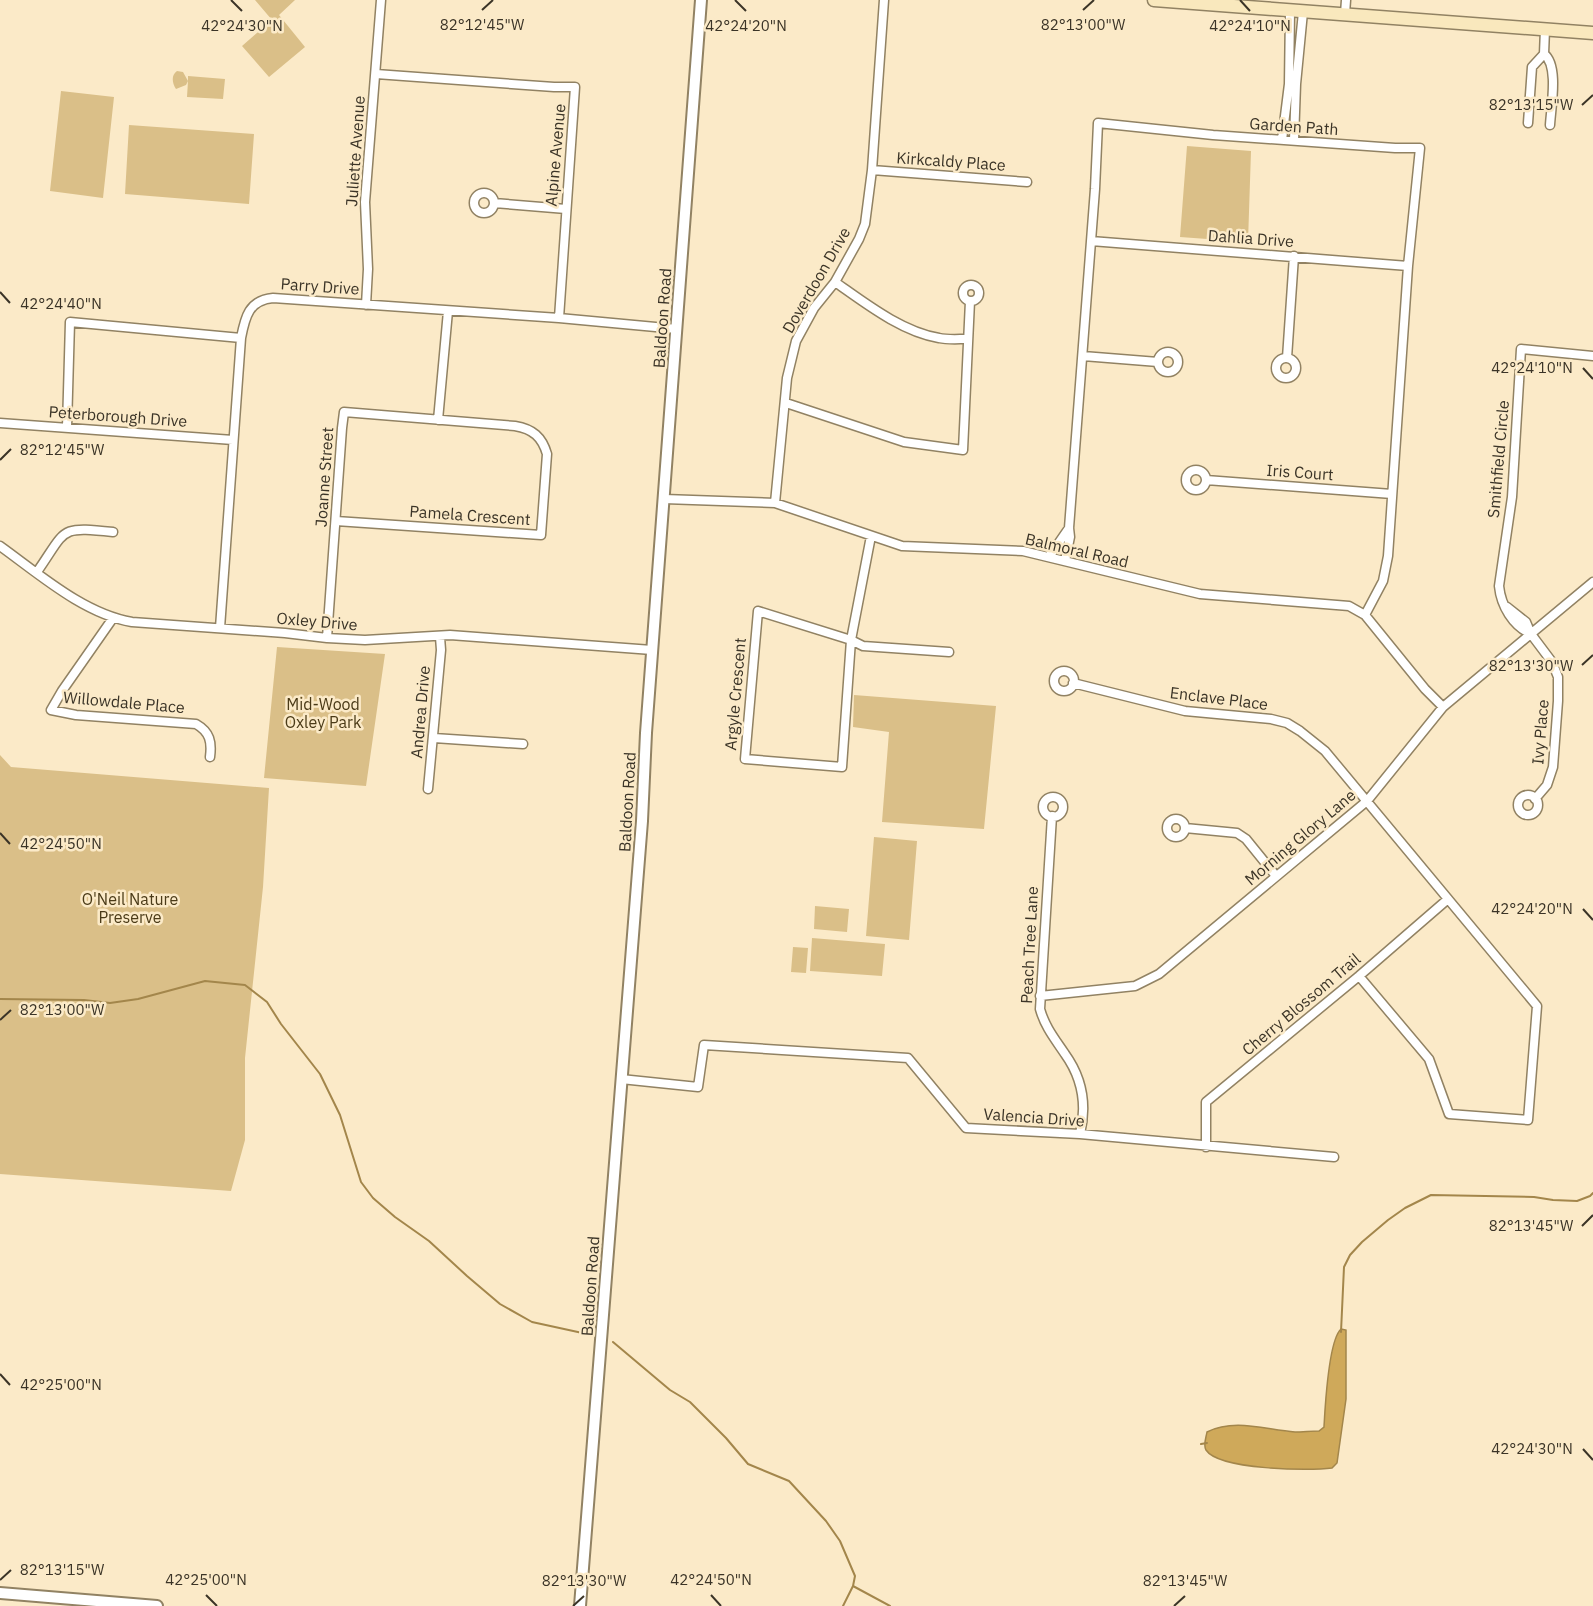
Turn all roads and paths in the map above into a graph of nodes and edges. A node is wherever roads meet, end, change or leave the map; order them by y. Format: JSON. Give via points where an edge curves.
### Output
{"nodes":[{"id":1,"x":381,"y":0,"type":"edge"},
{"id":2,"x":701,"y":0,"type":"edge"},
{"id":3,"x":884,"y":0,"type":"edge"},
{"id":4,"x":1154,"y":0,"type":"edge"},
{"id":5,"x":1346,"y":0,"type":"edge"},
{"id":6,"x":1297,"y":11,"type":"junction"},
{"id":7,"x":1345,"y":14,"type":"junction"},
{"id":8,"x":1545,"y":29,"type":"junction"},
{"id":9,"x":1593,"y":33,"type":"edge"},
{"id":10,"x":1544,"y":54,"type":"junction"},
{"id":11,"x":376,"y":74,"type":"junction"},
{"id":12,"x":1528,"y":123,"type":"dead end"},
{"id":13,"x":1550,"y":125,"type":"dead end"},
{"id":14,"x":1282,"y":140,"type":"junction"},
{"id":15,"x":1294,"y":140,"type":"junction"},
{"id":16,"x":873,"y":170,"type":"junction"},
{"id":17,"x":1027,"y":182,"type":"dead end"},
{"id":18,"x":494,"y":203,"type":"dead end"},
{"id":19,"x":566,"y":209,"type":"junction"},
{"id":20,"x":1091,"y":241,"type":"junction"},
{"id":21,"x":1294,"y":256,"type":"junction"},
{"id":22,"x":1408,"y":266,"type":"junction"},
{"id":23,"x":835,"y":282,"type":"junction"},
{"id":24,"x":970,"y":301,"type":"dead end"},
{"id":25,"x":366,"y":305,"type":"junction"},
{"id":26,"x":448,"y":311,"type":"junction"},
{"id":27,"x":559,"y":318,"type":"junction"},
{"id":28,"x":677,"y":329,"type":"junction"},
{"id":29,"x":242,"y":338,"type":"junction"},
{"id":30,"x":967,"y":339,"type":"junction"},
{"id":31,"x":1083,"y":356,"type":"junction"},
{"id":32,"x":1593,"y":356,"type":"edge"},
{"id":33,"x":1287,"y":358,"type":"dead end"},
{"id":34,"x":1158,"y":362,"type":"dead end"},
{"id":35,"x":786,"y":403,"type":"junction"},
{"id":36,"x":438,"y":420,"type":"junction"},
{"id":37,"x":0,"y":423,"type":"edge"},
{"id":38,"x":67,"y":427,"type":"junction"},
{"id":39,"x":233,"y":440,"type":"junction"},
{"id":40,"x":1206,"y":480,"type":"dead end"},
{"id":41,"x":1392,"y":494,"type":"junction"},
{"id":42,"x":664,"y":498,"type":"junction"},
{"id":43,"x":775,"y":503,"type":"junction"},
{"id":44,"x":336,"y":521,"type":"junction"},
{"id":45,"x":1069,"y":528,"type":"junction"},
{"id":46,"x":113,"y":532,"type":"dead end"},
{"id":47,"x":871,"y":537,"type":"junction"},
{"id":48,"x":0,"y":546,"type":"edge"},
{"id":49,"x":1049,"y":557,"type":"junction"},
{"id":50,"x":1065,"y":561,"type":"junction"},
{"id":51,"x":37,"y":572,"type":"junction"},
{"id":52,"x":1593,"y":582,"type":"edge"},
{"id":53,"x":1365,"y":615,"type":"junction"},
{"id":54,"x":113,"y":618,"type":"junction"},
{"id":55,"x":220,"y":628,"type":"junction"},
{"id":56,"x":1531,"y":634,"type":"junction"},
{"id":57,"x":440,"y":637,"type":"junction"},
{"id":58,"x":327,"y":638,"type":"junction"},
{"id":59,"x":851,"y":640,"type":"junction"},
{"id":60,"x":652,"y":650,"type":"junction"},
{"id":61,"x":949,"y":652,"type":"dead end"},
{"id":62,"x":1073,"y":683,"type":"dead end"},
{"id":63,"x":1443,"y":707,"type":"junction"},
{"id":64,"x":434,"y":738,"type":"junction"},
{"id":65,"x":523,"y":744,"type":"dead end"},
{"id":66,"x":210,"y":757,"type":"dead end"},
{"id":67,"x":428,"y":789,"type":"dead end"},
{"id":68,"x":1535,"y":799,"type":"dead end"},
{"id":69,"x":1367,"y":801,"type":"junction"},
{"id":70,"x":1052,"y":816,"type":"dead end"},
{"id":71,"x":1185,"y":828,"type":"dead end"},
{"id":72,"x":1276,"y":876,"type":"junction"},
{"id":73,"x":1448,"y":899,"type":"junction"},
{"id":74,"x":1359,"y":976,"type":"junction"},
{"id":75,"x":1040,"y":996,"type":"junction"},
{"id":76,"x":621,"y":1080,"type":"junction"},
{"id":77,"x":1080,"y":1134,"type":"junction"},
{"id":78,"x":1206,"y":1147,"type":"junction"},
{"id":79,"x":1334,"y":1157,"type":"dead end"},
{"id":80,"x":0,"y":1593,"type":"edge"},
{"id":81,"x":157,"y":1606,"type":"edge"},
{"id":82,"x":580,"y":1606,"type":"edge"}],
"edges":[{"from":1,"to":11,"type":"street","name":"Juliette Avenue"},
{"from":2,"to":28,"type":"street","name":"Baldoon Road"},
{"from":3,"to":16,"type":"street","name":"Doverdoon Drive"},
{"from":4,"to":6,"type":"main road"},
{"from":5,"to":7,"type":"street"},
{"from":6,"to":7,"type":"main road"},
{"from":6,"to":14,"type":"street"},
{"from":6,"to":15,"type":"street"},
{"from":7,"to":8,"type":"main road"},
{"from":8,"to":9,"type":"main road"},
{"from":8,"to":10,"type":"street"},
{"from":10,"to":12,"type":"street","via":[[1534,63],[1531,73]]},
{"from":10,"to":13,"type":"street","via":[[1553,69]]},
{"from":11,"to":19,"type":"street","name":"Alpine Avenue","via":[[575,87]]},
{"from":11,"to":25,"type":"street","name":"Juliette Avenue","via":[[365,202]]},
{"from":14,"to":15,"type":"street","name":"Garden Path"},
{"from":14,"to":20,"type":"street","name":"Garden Path","via":[[1098,123]]},
{"from":15,"to":22,"type":"street","name":"Garden Path","via":[[1420,148]]},
{"from":16,"to":17,"type":"street","name":"Kirkcaldy Place"},
{"from":16,"to":23,"type":"street","name":"Doverdoon Drive","via":[[865,224]]},
{"from":18,"to":19,"type":"street"},
{"from":19,"to":27,"type":"street","name":"Alpine Avenue"},
{"from":20,"to":21,"type":"street","name":"Dahlia Drive"},
{"from":20,"to":31,"type":"street","name":"Garden Path"},
{"from":21,"to":22,"type":"street","name":"Dahlia Drive"},
{"from":21,"to":33,"type":"street"},
{"from":22,"to":41,"type":"street","name":"Garden Path"},
{"from":23,"to":30,"type":"street","via":[[883,315],[925,334]]},
{"from":23,"to":35,"type":"street","name":"Doverdoon Drive","via":[[796,340]]},
{"from":24,"to":30,"type":"street"},
{"from":25,"to":26,"type":"street","name":"Parry Drive"},
{"from":25,"to":29,"type":"street","name":"Parry Drive","via":[[266,298],[249,310]]},
{"from":26,"to":27,"type":"street","name":"Parry Drive"},
{"from":26,"to":36,"type":"street"},
{"from":27,"to":28,"type":"street","name":"Parry Drive"},
{"from":28,"to":42,"type":"street","name":"Baldoon Road"},
{"from":29,"to":38,"type":"street","via":[[70,322]]},
{"from":29,"to":39,"type":"street","name":"Parry Drive"},
{"from":30,"to":35,"type":"street","via":[[963,450],[904,442]]},
{"from":31,"to":34,"type":"street"},
{"from":31,"to":45,"type":"street","name":"Garden Path"},
{"from":32,"to":56,"type":"street","name":"Smithfield Circle","via":[[1521,349],[1512,497],[1499,586],[1509,614],[1519,628]]},
{"from":35,"to":43,"type":"street","name":"Doverdoon Drive"},
{"from":36,"to":44,"type":"street","name":"Joanne Street","via":[[345,412]]},
{"from":36,"to":44,"type":"street","name":"Pamela Crescent","via":[[516,426],[536,433],[546,454],[541,536]]},
{"from":37,"to":38,"type":"street","name":"Peterborough Drive"},
{"from":38,"to":39,"type":"street","name":"Peterborough Drive"},
{"from":39,"to":55,"type":"street","name":"Parry Drive"},
{"from":40,"to":41,"type":"street","name":"Iris Court"},
{"from":41,"to":53,"type":"street","name":"Garden Path","via":[[1386,571]]},
{"from":42,"to":43,"type":"street","name":"Balmoral Road"},
{"from":42,"to":60,"type":"street","name":"Baldoon Road"},
{"from":43,"to":47,"type":"street","name":"Balmoral Road"},
{"from":44,"to":58,"type":"street","name":"Joanne Street"},
{"from":45,"to":49,"type":"street","name":"Garden Path"},
{"from":45,"to":50,"type":"street","name":"Garden Path"},
{"from":46,"to":51,"type":"street","via":[[80,528],[63,534]]},
{"from":47,"to":49,"type":"street","name":"Balmoral Road","via":[[902,546],[1023,551]]},
{"from":47,"to":59,"type":"street","name":"Argyle Crescent"},
{"from":48,"to":51,"type":"street","name":"Oxley Drive"},
{"from":49,"to":50,"type":"street","name":"Balmoral Road"},
{"from":50,"to":53,"type":"street","name":"Balmoral Road","via":[[1200,594],[1349,606]]},
{"from":51,"to":54,"type":"street","name":"Oxley Drive","via":[[81,603]]},
{"from":52,"to":56,"type":"street","name":"Morning Glory Lane"},
{"from":53,"to":63,"type":"street"},
{"from":54,"to":55,"type":"street","name":"Oxley Drive"},
{"from":54,"to":66,"type":"street","name":"Willowdale Place","via":[[51,710],[196,724],[210,738]]},
{"from":55,"to":58,"type":"street","name":"Oxley Drive"},
{"from":56,"to":63,"type":"street","name":"Morning Glory Lane"},
{"from":56,"to":68,"type":"street","name":"Ivy Place","via":[[1552,662],[1559,684],[1553,768],[1547,785]]},
{"from":57,"to":58,"type":"street","name":"Oxley Drive"},
{"from":57,"to":60,"type":"street","name":"Oxley Drive"},
{"from":57,"to":64,"type":"street","name":"Andrea Drive"},
{"from":59,"to":59,"type":"street","name":"Argyle Crescent","via":[[758,611],[745,759],[842,768]]},
{"from":59,"to":61,"type":"street","via":[[862,646]]},
{"from":60,"to":76,"type":"street","name":"Baldoon Road"},
{"from":62,"to":69,"type":"street","name":"Enclave Place","via":[[1185,711],[1287,723],[1325,751]]},
{"from":63,"to":69,"type":"street","name":"Morning Glory Lane"},
{"from":64,"to":65,"type":"street"},
{"from":64,"to":67,"type":"street","name":"Andrea Drive"},
{"from":69,"to":72,"type":"street","name":"Morning Glory Lane"},
{"from":69,"to":73,"type":"street","name":"Enclave Place"},
{"from":70,"to":75,"type":"street","name":"Peach Tree Lane"},
{"from":71,"to":72,"type":"street","via":[[1238,833]]},
{"from":72,"to":75,"type":"street","name":"Morning Glory Lane","via":[[1147,981],[1123,988]]},
{"from":73,"to":74,"type":"street","name":"Cherry Blossom Trail"},
{"from":73,"to":74,"type":"street","name":"Enclave Place","via":[[1537,1006],[1528,1120],[1449,1114],[1429,1059]]},
{"from":74,"to":78,"type":"street","name":"Cherry Blossom Trail","via":[[1206,1102]]},
{"from":75,"to":77,"type":"street","name":"Peach Tree Lane","via":[[1043,1023],[1076,1071],[1082,1088],[1084,1118]]},
{"from":76,"to":77,"type":"street","name":"Valencia Drive","via":[[698,1087],[704,1045],[908,1058],[966,1128]]},
{"from":76,"to":82,"type":"street","name":"Baldoon Road"},
{"from":77,"to":78,"type":"street","name":"Valencia Drive"},
{"from":78,"to":79,"type":"street","name":"Valencia Drive"},
{"from":80,"to":81,"type":"street"}]}
